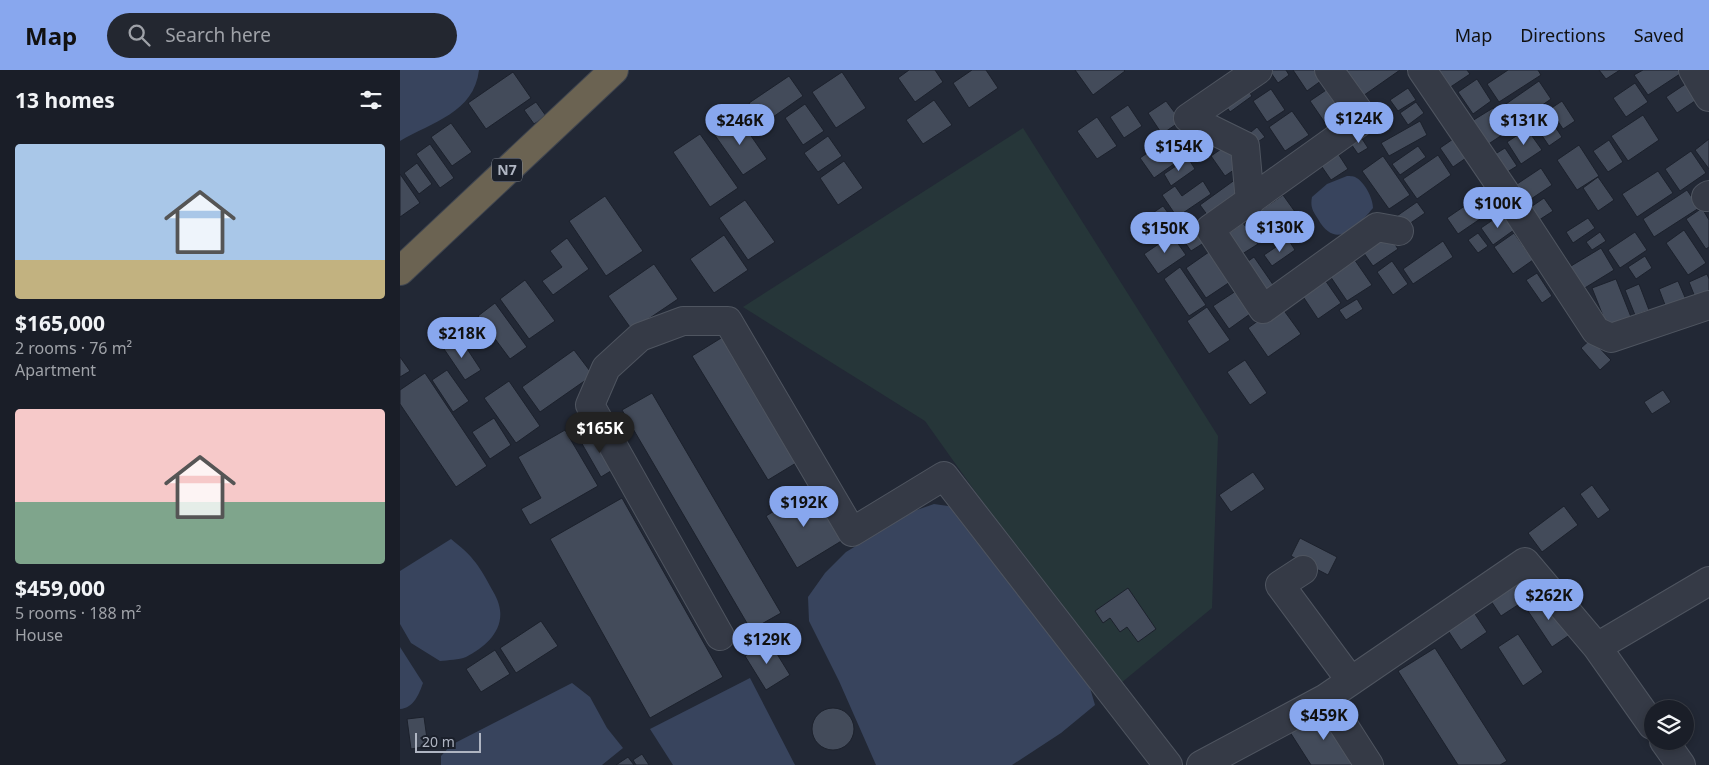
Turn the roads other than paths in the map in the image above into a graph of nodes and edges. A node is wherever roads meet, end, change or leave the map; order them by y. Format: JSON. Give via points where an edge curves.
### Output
{"nodes":[{"id":1,"x":614,"y":70,"type":"edge"},
{"id":2,"x":1258,"y":70,"type":"edge"},
{"id":3,"x":1329,"y":70,"type":"edge"},
{"id":4,"x":1422,"y":70,"type":"edge"},
{"id":5,"x":1693,"y":70,"type":"edge"},
{"id":6,"x":1709,"y":98,"type":"edge"},
{"id":7,"x":1250,"y":202,"type":"junction"},
{"id":8,"x":1399,"y":231,"type":"dead end"},
{"id":9,"x":400,"y":271,"type":"edge"},
{"id":10,"x":1708,"y":309,"type":"edge"},
{"id":11,"x":1302,"y":570,"type":"dead end"},
{"id":12,"x":1709,"y":581,"type":"edge"},
{"id":13,"x":720,"y":636,"type":"dead end"},
{"id":14,"x":1597,"y":647,"type":"junction"},
{"id":15,"x":1351,"y":681,"type":"junction"},
{"id":16,"x":1326,"y":698,"type":"junction"},
{"id":17,"x":1644,"y":714,"type":"edge"},
{"id":18,"x":1670,"y":750,"type":"edge"},
{"id":19,"x":1168,"y":765,"type":"edge"},
{"id":20,"x":1201,"y":765,"type":"edge"},
{"id":21,"x":1369,"y":765,"type":"edge"},
{"id":22,"x":1681,"y":765,"type":"edge"}],
"edges":[{"from":1,"to":9,"type":"highway","number":"N7"},
{"from":2,"to":7,"type":"street","via":[[1188,118],[1245,146]]},
{"from":3,"to":7,"type":"street","via":[[1364,119]]},
{"from":4,"to":10,"type":"street","via":[[1596,331],[1611,338]]},
{"from":5,"to":6,"type":"street"},
{"from":7,"to":8,"type":"street","via":[[1210,229],[1263,309],[1377,227]]},
{"from":11,"to":15,"type":"street","via":[[1280,585]]},
{"from":12,"to":14,"type":"street"},
{"from":13,"to":19,"type":"street","via":[[590,405],[606,368],[640,337],[683,321],[728,321],[852,532],[944,476]]},
{"from":14,"to":15,"type":"street","via":[[1525,562]]},
{"from":14,"to":17,"type":"street"},
{"from":15,"to":16,"type":"street"},
{"from":16,"to":20,"type":"street"},
{"from":16,"to":21,"type":"street"},
{"from":18,"to":22,"type":"street"}]}
